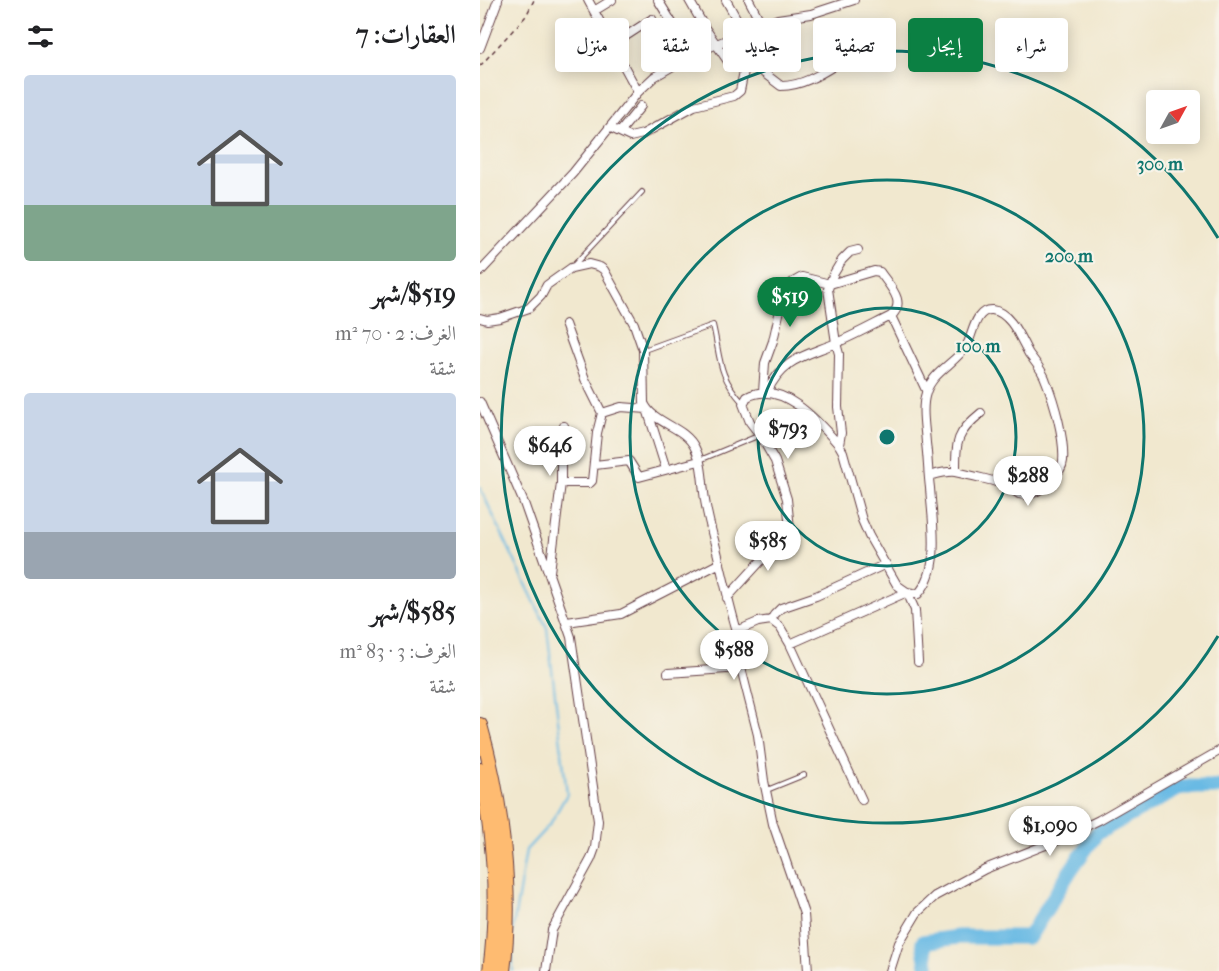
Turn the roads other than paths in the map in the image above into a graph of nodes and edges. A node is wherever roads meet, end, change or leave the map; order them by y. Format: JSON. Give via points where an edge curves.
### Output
{"nodes":[{"id":1,"x":498,"y":0,"type":"edge"},
{"id":2,"x":588,"y":0,"type":"edge"},
{"id":3,"x":612,"y":0,"type":"edge"},
{"id":4,"x":658,"y":0,"type":"edge"},
{"id":5,"x":689,"y":0,"type":"edge"},
{"id":6,"x":726,"y":0,"type":"edge"},
{"id":7,"x":749,"y":0,"type":"edge"},
{"id":8,"x":854,"y":0,"type":"edge"},
{"id":9,"x":823,"y":4,"type":"edge"},
{"id":10,"x":594,"y":11,"type":"junction"},
{"id":11,"x":598,"y":18,"type":"edge"},
{"id":12,"x":669,"y":18,"type":"edge"},
{"id":13,"x":736,"y":18,"type":"edge"},
{"id":14,"x":758,"y":18,"type":"edge"},
{"id":15,"x":784,"y":18,"type":"edge"},
{"id":16,"x":723,"y":41,"type":"edge"},
{"id":17,"x":716,"y":44,"type":"junction"},
{"id":18,"x":711,"y":46,"type":"edge"},
{"id":19,"x":480,"y":48,"type":"edge"},
{"id":20,"x":723,"y":54,"type":"edge"},
{"id":21,"x":627,"y":72,"type":"edge"},
{"id":22,"x":663,"y":72,"type":"edge"},
{"id":23,"x":744,"y":72,"type":"edge"},
{"id":24,"x":761,"y":72,"type":"edge"},
{"id":25,"x":824,"y":72,"type":"edge"},
{"id":26,"x":638,"y":92,"type":"junction"},
{"id":27,"x":641,"y":106,"type":"dead end"},
{"id":28,"x":611,"y":128,"type":"junction"},
{"id":29,"x":621,"y":132,"type":"junction"},
{"id":30,"x":642,"y":192,"type":"dead end"},
{"id":31,"x":858,"y":250,"type":"dead end"},
{"id":32,"x":571,"y":268,"type":"junction"},
{"id":33,"x":480,"y":272,"type":"edge"},
{"id":34,"x":830,"y":284,"type":"junction"},
{"id":35,"x":891,"y":316,"type":"junction"},
{"id":36,"x":480,"y":318,"type":"edge"},
{"id":37,"x":565,"y":324,"type":"dead end"},
{"id":38,"x":836,"y":343,"type":"junction"},
{"id":39,"x":643,"y":350,"type":"junction"},
{"id":40,"x":926,"y":390,"type":"junction"},
{"id":41,"x":765,"y":392,"type":"junction"},
{"id":42,"x":480,"y":402,"type":"edge"},
{"id":43,"x":743,"y":404,"type":"junction"},
{"id":44,"x":647,"y":409,"type":"junction"},
{"id":45,"x":602,"y":413,"type":"junction"},
{"id":46,"x":981,"y":413,"type":"dead end"},
{"id":47,"x":564,"y":426,"type":"dead end"},
{"id":48,"x":760,"y":435,"type":"junction"},
{"id":49,"x":839,"y":445,"type":"junction"},
{"id":50,"x":699,"y":461,"type":"junction"},
{"id":51,"x":595,"y":465,"type":"junction"},
{"id":52,"x":666,"y":469,"type":"junction"},
{"id":53,"x":956,"y":472,"type":"junction"},
{"id":54,"x":929,"y":476,"type":"junction"},
{"id":55,"x":561,"y":483,"type":"junction"},
{"id":56,"x":720,"y":563,"type":"junction"},
{"id":57,"x":886,"y":564,"type":"junction"},
{"id":58,"x":550,"y":574,"type":"junction"},
{"id":59,"x":907,"y":592,"type":"junction"},
{"id":60,"x":727,"y":598,"type":"junction"},
{"id":61,"x":771,"y":620,"type":"junction"},
{"id":62,"x":567,"y":622,"type":"junction"},
{"id":63,"x":737,"y":631,"type":"junction"},
{"id":64,"x":790,"y":644,"type":"junction"},
{"id":65,"x":918,"y":662,"type":"dead end"},
{"id":66,"x":741,"y":668,"type":"junction"},
{"id":67,"x":668,"y":673,"type":"dead end"},
{"id":68,"x":480,"y":725,"type":"edge"},
{"id":69,"x":1219,"y":751,"type":"edge"},
{"id":70,"x":480,"y":770,"type":"edge"},
{"id":71,"x":804,"y":776,"type":"dead end"},
{"id":72,"x":766,"y":790,"type":"junction"},
{"id":73,"x":862,"y":800,"type":"dead end"},
{"id":74,"x":490,"y":971,"type":"edge"},
{"id":75,"x":503,"y":971,"type":"edge"},
{"id":76,"x":546,"y":971,"type":"edge"},
{"id":77,"x":808,"y":971,"type":"edge"},
{"id":78,"x":890,"y":971,"type":"edge"}],
"edges":[{"from":1,"to":19,"type":"street"},
{"from":2,"to":10,"type":"street"},
{"from":3,"to":10,"type":"street"},
{"from":4,"to":12,"type":"street"},
{"from":5,"to":17,"type":"street"},
{"from":6,"to":13,"type":"street"},
{"from":7,"to":14,"type":"street"},
{"from":8,"to":9,"type":"street"},
{"from":9,"to":15,"type":"street","via":[[811,14]]},
{"from":10,"to":11,"type":"street"},
{"from":16,"to":17,"type":"street"},
{"from":17,"to":18,"type":"street"},
{"from":17,"to":20,"type":"street"},
{"from":21,"to":26,"type":"street"},
{"from":22,"to":26,"type":"street"},
{"from":23,"to":29,"type":"street","via":[[740,91],[734,96],[694,106],[643,134],[630,137]]},
{"from":24,"to":25,"type":"street","via":[[786,86]]},
{"from":26,"to":28,"type":"street"},
{"from":27,"to":29,"type":"street"},
{"from":28,"to":29,"type":"street"},
{"from":28,"to":33,"type":"street"},
{"from":30,"to":32,"type":"lane"},
{"from":31,"to":34,"type":"street","via":[[842,260]]},
{"from":32,"to":36,"type":"street","via":[[547,285],[529,308],[500,318]]},
{"from":32,"to":39,"type":"street","via":[[589,264],[604,270],[634,324]]},
{"from":34,"to":35,"type":"street","via":[[877,270],[899,304]]},
{"from":34,"to":38,"type":"street","via":[[828,294]]},
{"from":34,"to":41,"type":"street","via":[[802,278],[786,290],[765,363]]},
{"from":35,"to":38,"type":"street"},
{"from":35,"to":40,"type":"street"},
{"from":37,"to":45,"type":"street"},
{"from":38,"to":41,"type":"street","via":[[793,360]]},
{"from":38,"to":49,"type":"street","via":[[840,364]]},
{"from":39,"to":43,"type":"lane","via":[[713,325],[721,369]]},
{"from":39,"to":44,"type":"street"},
{"from":40,"to":53,"type":"street","via":[[967,344],[979,316],[992,310],[999,312],[1018,333],[1046,380],[1060,431],[1063,462],[1059,471],[1043,487],[1026,495],[1006,484]]},
{"from":40,"to":54,"type":"street"},
{"from":41,"to":43,"type":"street","via":[[747,397]]},
{"from":41,"to":49,"type":"street","via":[[803,409]]},
{"from":42,"to":58,"type":"street"},
{"from":43,"to":48,"type":"street"},
{"from":44,"to":45,"type":"street","via":[[621,407]]},
{"from":44,"to":50,"type":"street","via":[[689,438]]},
{"from":44,"to":52,"type":"street"},
{"from":45,"to":51,"type":"street"},
{"from":46,"to":53,"type":"street","via":[[965,426],[959,438]]},
{"from":47,"to":55,"type":"street"},
{"from":48,"to":50,"type":"lane"},
{"from":48,"to":60,"type":"street","via":[[775,461],[787,499],[790,529]]},
{"from":49,"to":57,"type":"street","via":[[865,527]]},
{"from":50,"to":52,"type":"street"},
{"from":50,"to":56,"type":"street"},
{"from":51,"to":52,"type":"street","via":[[629,461],[639,477]]},
{"from":51,"to":55,"type":"street","via":[[590,483]]},
{"from":53,"to":54,"type":"street"},
{"from":54,"to":59,"type":"street","via":[[934,515],[933,558],[921,591]]},
{"from":55,"to":58,"type":"street"},
{"from":56,"to":60,"type":"street"},
{"from":56,"to":62,"type":"street","via":[[621,614]]},
{"from":57,"to":59,"type":"street","via":[[897,585]]},
{"from":57,"to":61,"type":"street","via":[[781,608]]},
{"from":58,"to":62,"type":"street"},
{"from":59,"to":64,"type":"street"},
{"from":59,"to":65,"type":"street","via":[[915,610]]},
{"from":60,"to":63,"type":"street"},
{"from":61,"to":63,"type":"street"},
{"from":61,"to":64,"type":"street"},
{"from":62,"to":76,"type":"street","via":[[598,820],[591,859],[552,930]]},
{"from":63,"to":66,"type":"street"},
{"from":64,"to":73,"type":"street"},
{"from":66,"to":67,"type":"street"},
{"from":66,"to":72,"type":"street","via":[[758,735]]},
{"from":68,"to":75,"type":"highway","via":[[501,830]]},
{"from":69,"to":78,"type":"street","via":[[1099,820],[985,869],[935,896],[917,913],[899,943]]},
{"from":70,"to":74,"type":"highway","via":[[493,866]]},
{"from":71,"to":72,"type":"lane"},
{"from":72,"to":77,"type":"street","via":[[773,824],[804,914]]}]}
